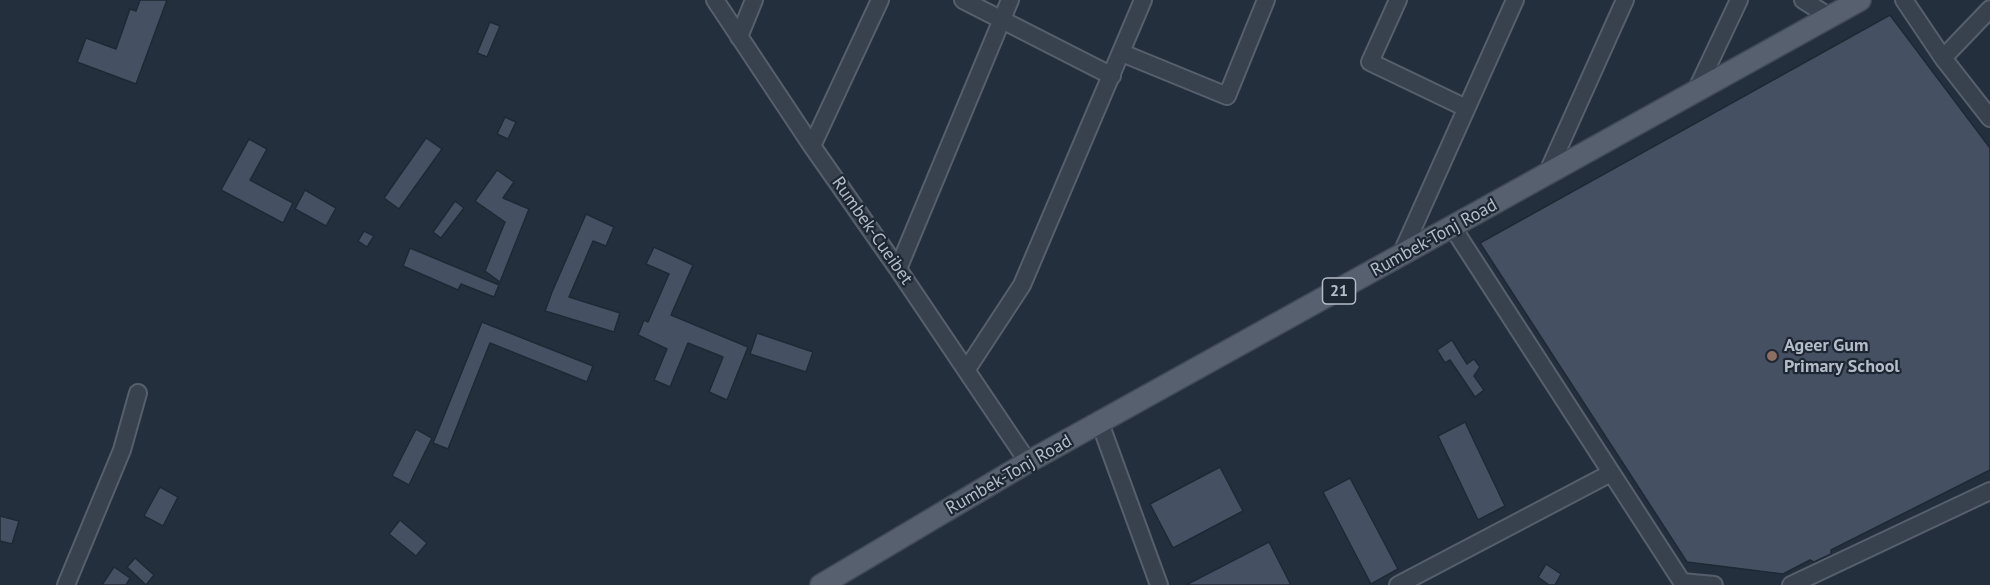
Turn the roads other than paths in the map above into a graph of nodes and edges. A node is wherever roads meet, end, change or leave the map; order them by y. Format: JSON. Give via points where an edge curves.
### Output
{"nodes":[{"id":1,"x":715,"y":0,"type":"edge"},
{"id":2,"x":754,"y":0,"type":"edge"},
{"id":3,"x":880,"y":0,"type":"edge"},
{"id":4,"x":963,"y":0,"type":"edge"},
{"id":5,"x":1010,"y":0,"type":"edge"},
{"id":6,"x":1143,"y":0,"type":"edge"},
{"id":7,"x":1266,"y":0,"type":"edge"},
{"id":8,"x":1398,"y":0,"type":"edge"},
{"id":9,"x":1515,"y":0,"type":"edge"},
{"id":10,"x":1625,"y":0,"type":"edge"},
{"id":11,"x":1739,"y":0,"type":"edge"},
{"id":12,"x":1803,"y":0,"type":"edge"},
{"id":13,"x":1860,"y":0,"type":"edge"},
{"id":14,"x":1904,"y":0,"type":"edge"},
{"id":15,"x":1990,"y":9,"type":"edge"},
{"id":16,"x":1830,"y":17,"type":"junction"},
{"id":17,"x":1002,"y":19,"type":"junction"},
{"id":18,"x":739,"y":37,"type":"junction"},
{"id":19,"x":1122,"y":53,"type":"junction"},
{"id":20,"x":1943,"y":58,"type":"junction"},
{"id":21,"x":1112,"y":76,"type":"junction"},
{"id":22,"x":1695,"y":93,"type":"junction"},
{"id":23,"x":1466,"y":108,"type":"junction"},
{"id":24,"x":1990,"y":118,"type":"edge"},
{"id":25,"x":812,"y":147,"type":"junction"},
{"id":26,"x":1546,"y":176,"type":"junction"},
{"id":27,"x":1453,"y":228,"type":"junction"},
{"id":28,"x":1400,"y":257,"type":"junction"},
{"id":29,"x":898,"y":269,"type":"junction"},
{"id":30,"x":967,"y":369,"type":"junction"},
{"id":31,"x":138,"y":393,"type":"dead end"},
{"id":32,"x":1100,"y":423,"type":"junction"},
{"id":33,"x":1029,"y":462,"type":"junction"},
{"id":34,"x":1611,"y":472,"type":"junction"},
{"id":35,"x":1990,"y":491,"type":"edge"},
{"id":36,"x":1684,"y":583,"type":"edge"},
{"id":37,"x":66,"y":585,"type":"edge"},
{"id":38,"x":821,"y":585,"type":"edge"},
{"id":39,"x":1159,"y":585,"type":"edge"},
{"id":40,"x":1398,"y":585,"type":"edge"},
{"id":41,"x":1714,"y":585,"type":"edge"},
{"id":42,"x":1791,"y":585,"type":"edge"}],
"edges":[{"from":1,"to":18,"type":"street","name":"Rumbek-Cueibet"},
{"from":2,"to":18,"type":"street"},
{"from":3,"to":25,"type":"street"},
{"from":4,"to":17,"type":"street"},
{"from":5,"to":17,"type":"street"},
{"from":6,"to":19,"type":"street"},
{"from":7,"to":19,"type":"street","via":[[1227,96]]},
{"from":8,"to":23,"type":"street","via":[[1370,62]]},
{"from":9,"to":23,"type":"street"},
{"from":10,"to":26,"type":"street"},
{"from":11,"to":22,"type":"street"},
{"from":12,"to":16,"type":"street"},
{"from":13,"to":16,"type":"main road","name":"Rumbek-Tonj Road","number":"21"},
{"from":14,"to":20,"type":"street"},
{"from":15,"to":20,"type":"street"},
{"from":16,"to":22,"type":"main road","name":"Rumbek-Tonj Road","number":"21"},
{"from":17,"to":21,"type":"street"},
{"from":17,"to":29,"type":"street"},
{"from":18,"to":25,"type":"street","name":"Rumbek-Cueibet"},
{"from":19,"to":21,"type":"street"},
{"from":20,"to":24,"type":"street"},
{"from":21,"to":30,"type":"street","via":[[1022,285]]},
{"from":22,"to":26,"type":"main road","name":"Rumbek-Tonj Road","number":"21"},
{"from":23,"to":28,"type":"street"},
{"from":25,"to":29,"type":"street","name":"Rumbek-Cueibet"},
{"from":26,"to":27,"type":"main road","name":"Rumbek-Tonj Road","number":"21"},
{"from":27,"to":28,"type":"main road","name":"Rumbek-Tonj Road","number":"21"},
{"from":27,"to":34,"type":"street"},
{"from":28,"to":32,"type":"main road","name":"Rumbek-Tonj Road","number":"21"},
{"from":29,"to":30,"type":"street","name":"Rumbek-Cueibet"},
{"from":30,"to":33,"type":"street","name":"Rumbek-Cueibet"},
{"from":31,"to":37,"type":"street","via":[[122,450]]},
{"from":32,"to":33,"type":"main road","name":"Rumbek-Tonj Road","number":"21"},
{"from":32,"to":39,"type":"street"},
{"from":33,"to":38,"type":"main road","name":"Rumbek-Tonj Road","number":"21"},
{"from":34,"to":36,"type":"street"},
{"from":34,"to":40,"type":"street"},
{"from":35,"to":42,"type":"street"},
{"from":36,"to":41,"type":"street"}]}
